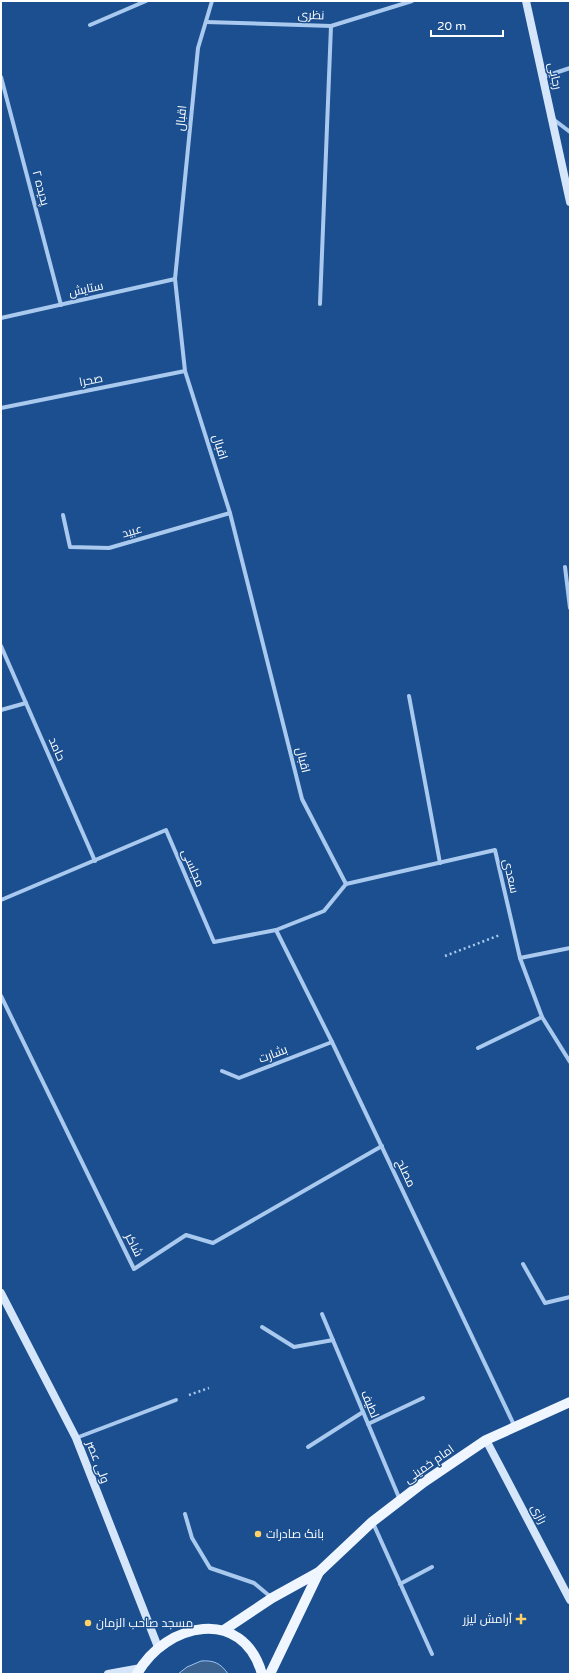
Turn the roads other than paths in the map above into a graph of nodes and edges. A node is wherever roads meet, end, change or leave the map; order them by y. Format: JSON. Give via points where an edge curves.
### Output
{"nodes":[{"id":1,"x":146,"y":1,"type":"edge"},
{"id":2,"x":412,"y":1,"type":"edge"},
{"id":3,"x":526,"y":1,"type":"edge"},
{"id":4,"x":210,"y":2,"type":"edge"},
{"id":5,"x":206,"y":22,"type":"junction"},
{"id":6,"x":90,"y":25,"type":"dead end"},
{"id":7,"x":331,"y":26,"type":"junction"},
{"id":8,"x":570,"y":68,"type":"edge"},
{"id":9,"x":1,"y":77,"type":"edge"},
{"id":10,"x":543,"y":77,"type":"junction"},
{"id":11,"x":551,"y":118,"type":"junction"},
{"id":12,"x":570,"y":132,"type":"edge"},
{"id":13,"x":570,"y":202,"type":"edge"},
{"id":14,"x":175,"y":279,"type":"junction"},
{"id":15,"x":320,"y":304,"type":"dead end"},
{"id":16,"x":61,"y":305,"type":"junction"},
{"id":17,"x":1,"y":318,"type":"edge"},
{"id":18,"x":185,"y":371,"type":"junction"},
{"id":19,"x":1,"y":408,"type":"edge"},
{"id":20,"x":230,"y":513,"type":"junction"},
{"id":21,"x":63,"y":515,"type":"dead end"},
{"id":22,"x":565,"y":567,"type":"dead end"},
{"id":23,"x":570,"y":608,"type":"edge"},
{"id":24,"x":1,"y":646,"type":"edge"},
{"id":25,"x":409,"y":696,"type":"dead end"},
{"id":26,"x":26,"y":703,"type":"junction"},
{"id":27,"x":1,"y":710,"type":"edge"},
{"id":28,"x":95,"y":860,"type":"junction"},
{"id":29,"x":440,"y":863,"type":"junction"},
{"id":30,"x":346,"y":884,"type":"junction"},
{"id":31,"x":1,"y":900,"type":"edge"},
{"id":32,"x":276,"y":930,"type":"junction"},
{"id":33,"x":570,"y":948,"type":"edge"},
{"id":34,"x":520,"y":958,"type":"junction"},
{"id":35,"x":1,"y":996,"type":"edge"},
{"id":36,"x":542,"y":1017,"type":"junction"},
{"id":37,"x":332,"y":1042,"type":"junction"},
{"id":38,"x":478,"y":1048,"type":"dead end"},
{"id":39,"x":570,"y":1062,"type":"edge"},
{"id":40,"x":222,"y":1071,"type":"dead end"},
{"id":41,"x":382,"y":1146,"type":"junction"},
{"id":42,"x":523,"y":1264,"type":"dead end"},
{"id":43,"x":1,"y":1293,"type":"edge"},
{"id":44,"x":570,"y":1297,"type":"edge"},
{"id":45,"x":322,"y":1314,"type":"dead end"},
{"id":46,"x":262,"y":1327,"type":"dead end"},
{"id":47,"x":333,"y":1340,"type":"junction"},
{"id":48,"x":423,"y":1398,"type":"dead end"},
{"id":49,"x":176,"y":1400,"type":"road end"},
{"id":50,"x":570,"y":1402,"type":"edge"},
{"id":51,"x":363,"y":1412,"type":"junction"},
{"id":52,"x":368,"y":1424,"type":"junction"},
{"id":53,"x":515,"y":1427,"type":"junction"},
{"id":54,"x":76,"y":1438,"type":"junction"},
{"id":55,"x":486,"y":1440,"type":"junction"},
{"id":56,"x":308,"y":1447,"type":"dead end"},
{"id":57,"x":400,"y":1501,"type":"junction"},
{"id":58,"x":185,"y":1514,"type":"dead end"},
{"id":59,"x":372,"y":1522,"type":"junction"},
{"id":60,"x":432,"y":1567,"type":"dead end"},
{"id":61,"x":318,"y":1572,"type":"junction"},
{"id":62,"x":400,"y":1584,"type":"junction"},
{"id":63,"x":272,"y":1598,"type":"junction"},
{"id":64,"x":570,"y":1600,"type":"edge"},
{"id":65,"x":224,"y":1630,"type":"junction"},
{"id":66,"x":158,"y":1647,"type":"junction"},
{"id":67,"x":432,"y":1654,"type":"dead end"},
{"id":68,"x":139,"y":1671,"type":"edge"},
{"id":69,"x":108,"y":1674,"type":"edge"},
{"id":70,"x":262,"y":1674,"type":"edge"},
{"id":71,"x":270,"y":1674,"type":"edge"}],
"edges":[{"from":1,"to":6,"type":"street"},
{"from":2,"to":7,"type":"street","name":"نظری"},
{"from":3,"to":10,"type":"street","name":"رجایی"},
{"from":4,"to":5,"type":"street","name":"اقبال"},
{"from":5,"to":7,"type":"street","name":"نظری"},
{"from":5,"to":14,"type":"street","name":"اقبال","via":[[198,48]]},
{"from":7,"to":15,"type":"street"},
{"from":8,"to":10,"type":"street"},
{"from":9,"to":16,"type":"street","name":"پدیده ۲"},
{"from":10,"to":11,"type":"street","name":"رجایی"},
{"from":11,"to":12,"type":"street"},
{"from":11,"to":13,"type":"street","name":"رجایی"},
{"from":14,"to":16,"type":"street","name":"ستایش"},
{"from":14,"to":18,"type":"street","name":"اقبال"},
{"from":16,"to":17,"type":"street","name":"ستایش"},
{"from":18,"to":19,"type":"street","name":"صحرا"},
{"from":18,"to":20,"type":"street","name":"اقبال"},
{"from":20,"to":21,"type":"street","name":"عبید","via":[[109,548],[70,547]]},
{"from":20,"to":30,"type":"street","name":"اقبال","via":[[302,799]]},
{"from":22,"to":23,"type":"street"},
{"from":24,"to":26,"type":"street","name":"حامد"},
{"from":25,"to":29,"type":"street"},
{"from":26,"to":27,"type":"street"},
{"from":26,"to":28,"type":"street","name":"حامد"},
{"from":28,"to":31,"type":"street","name":"مجلسی"},
{"from":28,"to":32,"type":"street","name":"مجلسی","via":[[166,830],[214,942]]},
{"from":29,"to":30,"type":"street","name":"سعدی"},
{"from":29,"to":34,"type":"street","name":"سعدی","via":[[495,850]]},
{"from":30,"to":32,"type":"street","name":"مجلسی","via":[[324,911]]},
{"from":32,"to":37,"type":"street","name":"مصلح"},
{"from":33,"to":34,"type":"street"},
{"from":34,"to":36,"type":"street","name":"سعدی"},
{"from":35,"to":41,"type":"street","name":"شاکر","via":[[134,1269],[186,1235],[213,1243]]},
{"from":36,"to":38,"type":"street"},
{"from":36,"to":39,"type":"street","name":"سعدی"},
{"from":37,"to":40,"type":"street","name":"بشارت","via":[[239,1078]]},
{"from":37,"to":41,"type":"street","name":"مصلح"},
{"from":41,"to":53,"type":"street","name":"مصلح"},
{"from":42,"to":44,"type":"street","via":[[545,1303]]},
{"from":43,"to":54,"type":"street","name":"ولی عصر"},
{"from":45,"to":47,"type":"street","name":"لطیف"},
{"from":46,"to":47,"type":"street","via":[[294,1347]]},
{"from":47,"to":51,"type":"street","name":"لطیف"},
{"from":48,"to":52,"type":"street"},
{"from":49,"to":54,"type":"street"},
{"from":50,"to":53,"type":"main road","name":"امام خمینی"},
{"from":51,"to":52,"type":"street","name":"لطیف"},
{"from":51,"to":56,"type":"street"},
{"from":52,"to":57,"type":"street","name":"لطیف"},
{"from":53,"to":55,"type":"main road","name":"امام خمینی"},
{"from":54,"to":66,"type":"street","name":"ولی عصر"},
{"from":55,"to":57,"type":"main road","name":"امام خمینی"},
{"from":55,"to":64,"type":"street","name":"رازی"},
{"from":57,"to":59,"type":"main road","name":"امام خمینی"},
{"from":58,"to":63,"type":"street","via":[[192,1538],[210,1568],[254,1583]]},
{"from":59,"to":61,"type":"main road","name":"امام خمینی"},
{"from":59,"to":62,"type":"street"},
{"from":60,"to":62,"type":"street"},
{"from":61,"to":63,"type":"main road","name":"امام خمینی"},
{"from":61,"to":71,"type":"main road","name":"امام خمینی"},
{"from":62,"to":67,"type":"street"},
{"from":63,"to":65,"type":"main road","name":"امام خمینی"},
{"from":65,"to":66,"type":"main road","via":[[195,1629],[181,1633]]},
{"from":65,"to":70,"type":"main road","via":[[249,1647],[258,1660]]},
{"from":66,"to":68,"type":"main road"},
{"from":68,"to":69,"type":"street"}]}
